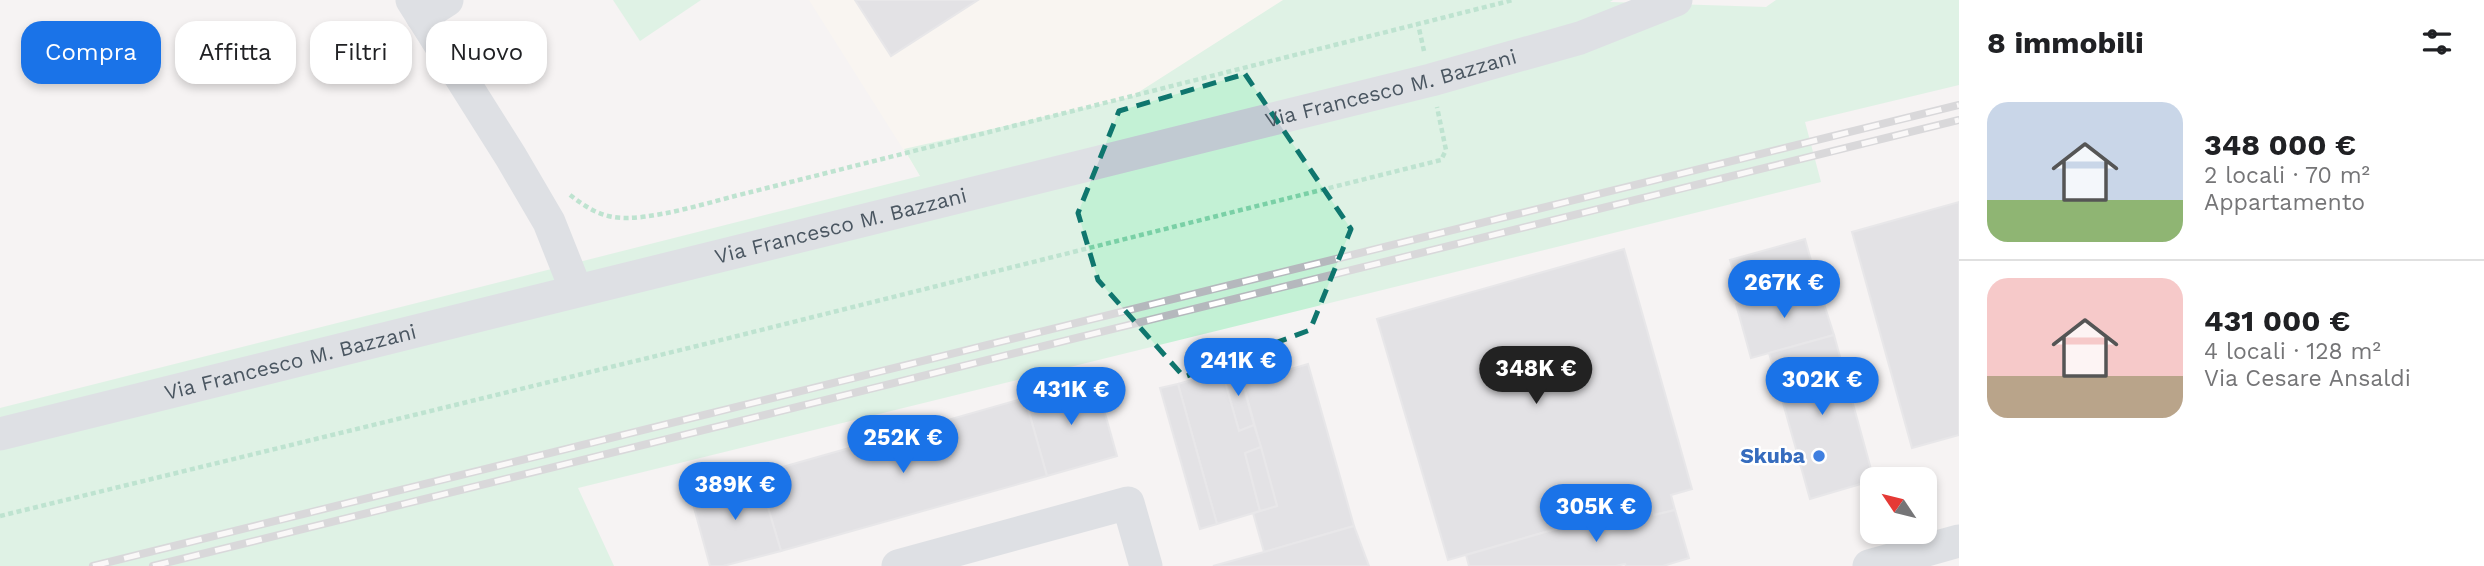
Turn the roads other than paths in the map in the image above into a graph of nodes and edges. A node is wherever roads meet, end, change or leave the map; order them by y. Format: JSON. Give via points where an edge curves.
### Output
{"nodes":[{"id":1,"x":1676,"y":0,"type":"edge"},
{"id":2,"x":427,"y":5,"type":"edge"},
{"id":3,"x":576,"y":290,"type":"junction"},
{"id":4,"x":0,"y":434,"type":"edge"},
{"id":5,"x":1959,"y":541,"type":"edge"},
{"id":6,"x":898,"y":566,"type":"edge"},
{"id":7,"x":1146,"y":566,"type":"edge"},
{"id":8,"x":1869,"y":566,"type":"edge"}],
"edges":[{"from":1,"to":3,"type":"street","name":"Via Francesco M. Bazzani","via":[[1580,38],[1431,80]]},
{"from":2,"to":3,"type":"street","via":[[549,222]]},
{"from":3,"to":4,"type":"street","name":"Via Francesco M. Bazzani"},
{"from":5,"to":8,"type":"street"},
{"from":6,"to":7,"type":"street","via":[[1128,503]]}]}
